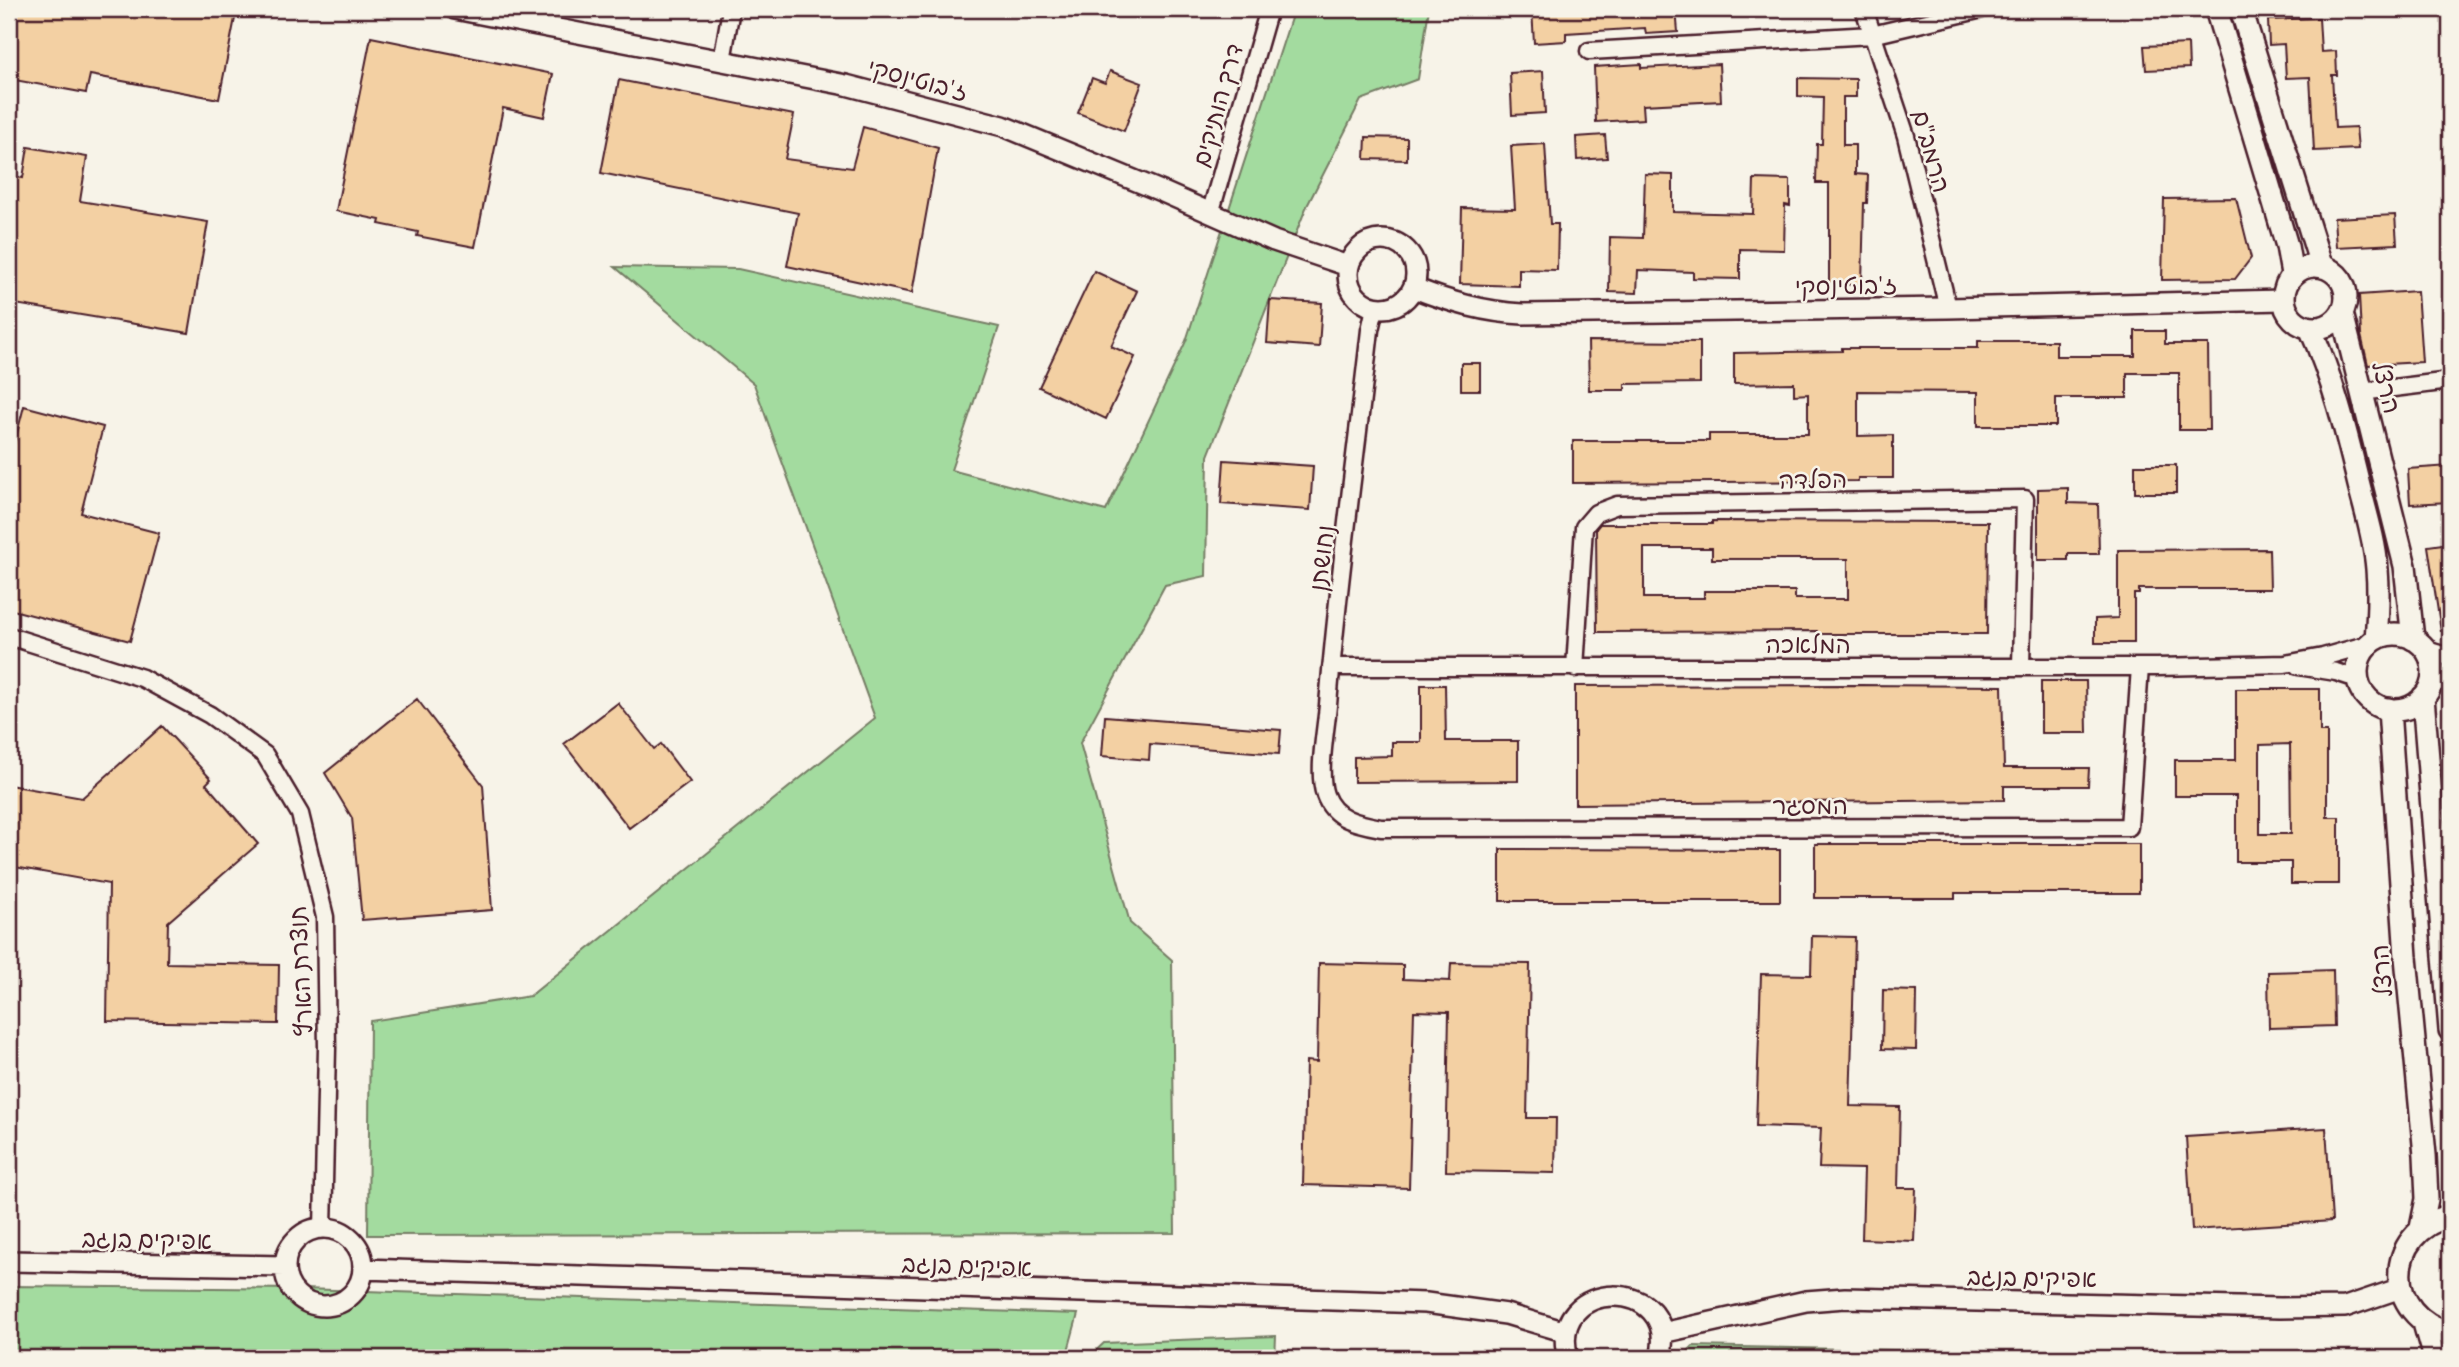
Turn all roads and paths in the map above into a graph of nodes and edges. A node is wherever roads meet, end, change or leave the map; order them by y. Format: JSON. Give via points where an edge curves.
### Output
{"nodes":[{"id":1,"x":461,"y":9,"type":"edge"},
{"id":2,"x":731,"y":9,"type":"edge"},
{"id":3,"x":1269,"y":9,"type":"edge"},
{"id":4,"x":1864,"y":9,"type":"edge"},
{"id":5,"x":1982,"y":9,"type":"edge"},
{"id":6,"x":2216,"y":9,"type":"edge"},
{"id":7,"x":2241,"y":9,"type":"edge"},
{"id":8,"x":1872,"y":35,"type":"junction"},
{"id":9,"x":1589,"y":51,"type":"dead end"},
{"id":10,"x":722,"y":61,"type":"junction"},
{"id":11,"x":1210,"y":214,"type":"junction"},
{"id":12,"x":2320,"y":265,"type":"junction"},
{"id":13,"x":1348,"y":266,"type":"junction"},
{"id":14,"x":2292,"y":274,"type":"junction"},
{"id":15,"x":1414,"y":288,"type":"junction"},
{"id":16,"x":2283,"y":300,"type":"junction"},
{"id":17,"x":1375,"y":308,"type":"junction"},
{"id":18,"x":1948,"y":308,"type":"junction"},
{"id":19,"x":2342,"y":313,"type":"junction"},
{"id":20,"x":2309,"y":328,"type":"junction"},
{"id":21,"x":2450,"y":381,"type":"edge"},
{"id":22,"x":2361,"y":392,"type":"junction"},
{"id":23,"x":9,"y":636,"type":"edge"},
{"id":24,"x":2372,"y":641,"type":"junction"},
{"id":25,"x":2419,"y":644,"type":"junction"},
{"id":26,"x":2450,"y":657,"type":"edge"},
{"id":27,"x":2285,"y":664,"type":"junction"},
{"id":28,"x":2021,"y":666,"type":"junction"},
{"id":29,"x":1331,"y":667,"type":"junction"},
{"id":30,"x":2140,"y":667,"type":"junction"},
{"id":31,"x":1575,"y":668,"type":"junction"},
{"id":32,"x":2357,"y":679,"type":"junction"},
{"id":33,"x":2435,"y":687,"type":"edge"},
{"id":34,"x":2389,"y":709,"type":"junction"},
{"id":35,"x":1335,"y":811,"type":"joint"},
{"id":36,"x":2450,"y":1030,"type":"edge"},
{"id":37,"x":2450,"y":1216,"type":"edge"},
{"id":38,"x":2421,"y":1228,"type":"junction"},
{"id":39,"x":323,"y":1229,"type":"junction"},
{"id":40,"x":9,"y":1261,"type":"edge"},
{"id":41,"x":284,"y":1266,"type":"junction"},
{"id":42,"x":363,"y":1269,"type":"junction"},
{"id":43,"x":2401,"y":1288,"type":"junction"},
{"id":44,"x":2424,"y":1323,"type":"junction"},
{"id":45,"x":1566,"y":1332,"type":"junction"},
{"id":46,"x":1661,"y":1333,"type":"junction"},
{"id":47,"x":2450,"y":1333,"type":"edge"},
{"id":48,"x":1568,"y":1358,"type":"edge"},
{"id":49,"x":1660,"y":1358,"type":"edge"},
{"id":50,"x":2434,"y":1358,"type":"edge"}],
"edges":[{"from":1,"to":10,"type":"street","name":"ז'בוטינסקי"},
{"from":2,"to":10,"type":"street"},
{"from":3,"to":11,"type":"street","name":"דרך הותיקים"},
{"from":4,"to":8,"type":"street","name":"הרמב\"ם"},
{"from":5,"to":8,"type":"street"},
{"from":6,"to":14,"type":"main road"},
{"from":7,"to":12,"type":"main road"},
{"from":8,"to":9,"type":"street"},
{"from":8,"to":18,"type":"street","name":"הרמב\"ם","via":[[1906,136]]},
{"from":10,"to":11,"type":"street","name":"ז'בוטינסקי","via":[[846,85],[1003,126]]},
{"from":11,"to":13,"type":"street","name":"ז'בוטינסקי","via":[[1274,242]]},
{"from":12,"to":14,"type":"main road"},
{"from":12,"to":19,"type":"main road","via":[[2344,284]]},
{"from":13,"to":15,"type":"street","via":[[1359,247],[1391,241],[1410,254],[1415,265]]},
{"from":13,"to":17,"type":"street","via":[[1352,293]]},
{"from":14,"to":16,"type":"main road"},
{"from":15,"to":17,"type":"street","via":[[1402,303]]},
{"from":15,"to":18,"type":"street","name":"ז'בוטינסקי","via":[[1451,303],[1523,314]]},
{"from":16,"to":18,"type":"street","name":"ז'בוטינסקי"},
{"from":16,"to":20,"type":"main road","via":[[2289,315]]},
{"from":17,"to":29,"type":"street","name":"נחושתן"},
{"from":19,"to":20,"type":"main road","via":[[2328,325]]},
{"from":19,"to":22,"type":"main road","name":"הרצל"},
{"from":20,"to":24,"type":"main road","name":"הרצל","via":[[2337,396],[2377,566],[2379,597]]},
{"from":21,"to":22,"type":"street"},
{"from":22,"to":25,"type":"main road","name":"הרצל","via":[[2405,566]]},
{"from":23,"to":39,"type":"street","name":"תוצרת הארץ","via":[[142,678],[210,715],[265,755],[300,814],[325,917]]},
{"from":24,"to":25,"type":"main road","via":[[2395,634]]},
{"from":24,"to":27,"type":"street","name":"המלאכה"},
{"from":24,"to":32,"type":"main road","via":[[2361,654]]},
{"from":25,"to":26,"type":"street"},
{"from":25,"to":33,"type":"main road","via":[[2431,661]]},
{"from":27,"to":30,"type":"street","name":"המלאכה"},
{"from":27,"to":32,"type":"street","name":"המלאכה"},
{"from":28,"to":30,"type":"street","name":"המלאכה"},
{"from":28,"to":31,"type":"street","name":"המלאכה"},
{"from":28,"to":31,"type":"street","name":"הפלדה","via":[[2025,499],[1617,505],[1596,513],[1584,527]]},
{"from":29,"to":31,"type":"street","name":"המלאכה"},
{"from":29,"to":35,"type":"street","name":"נחושתן","via":[[1322,775],[1325,795]]},
{"from":30,"to":35,"type":"street","name":"המסגר","via":[[2129,827],[1381,828],[1353,823]]},
{"from":32,"to":34,"type":"main road","via":[[2369,699]]},
{"from":33,"to":34,"type":"main road","via":[[2408,707]]},
{"from":33,"to":36,"type":"main road"},
{"from":34,"to":38,"type":"main road","name":"הרצל","via":[[2425,1156],[2427,1199]]},
{"from":37,"to":38,"type":"main road"},
{"from":38,"to":43,"type":"main road","via":[[2402,1256]]},
{"from":39,"to":41,"type":"street","via":[[301,1236]]},
{"from":39,"to":42,"type":"street","via":[[352,1240]]},
{"from":40,"to":41,"type":"street","name":"אפיקים בנגב"},
{"from":41,"to":42,"type":"street","via":[[293,1292],[315,1306],[342,1302],[353,1293]]},
{"from":42,"to":45,"type":"street","name":"אפיקים בנגב","via":[[1426,1303],[1506,1314]]},
{"from":43,"to":44,"type":"main road","via":[[2413,1313]]},
{"from":43,"to":46,"type":"street","name":"אפיקים בנגב","via":[[2345,1307],[1845,1298],[1806,1301]]},
{"from":44,"to":47,"type":"main road"},
{"from":44,"to":50,"type":"main road"},
{"from":45,"to":46,"type":"street","via":[[1581,1308],[1597,1298],[1616,1295],[1642,1304]]},
{"from":45,"to":48,"type":"street"},
{"from":46,"to":49,"type":"street"}]}
